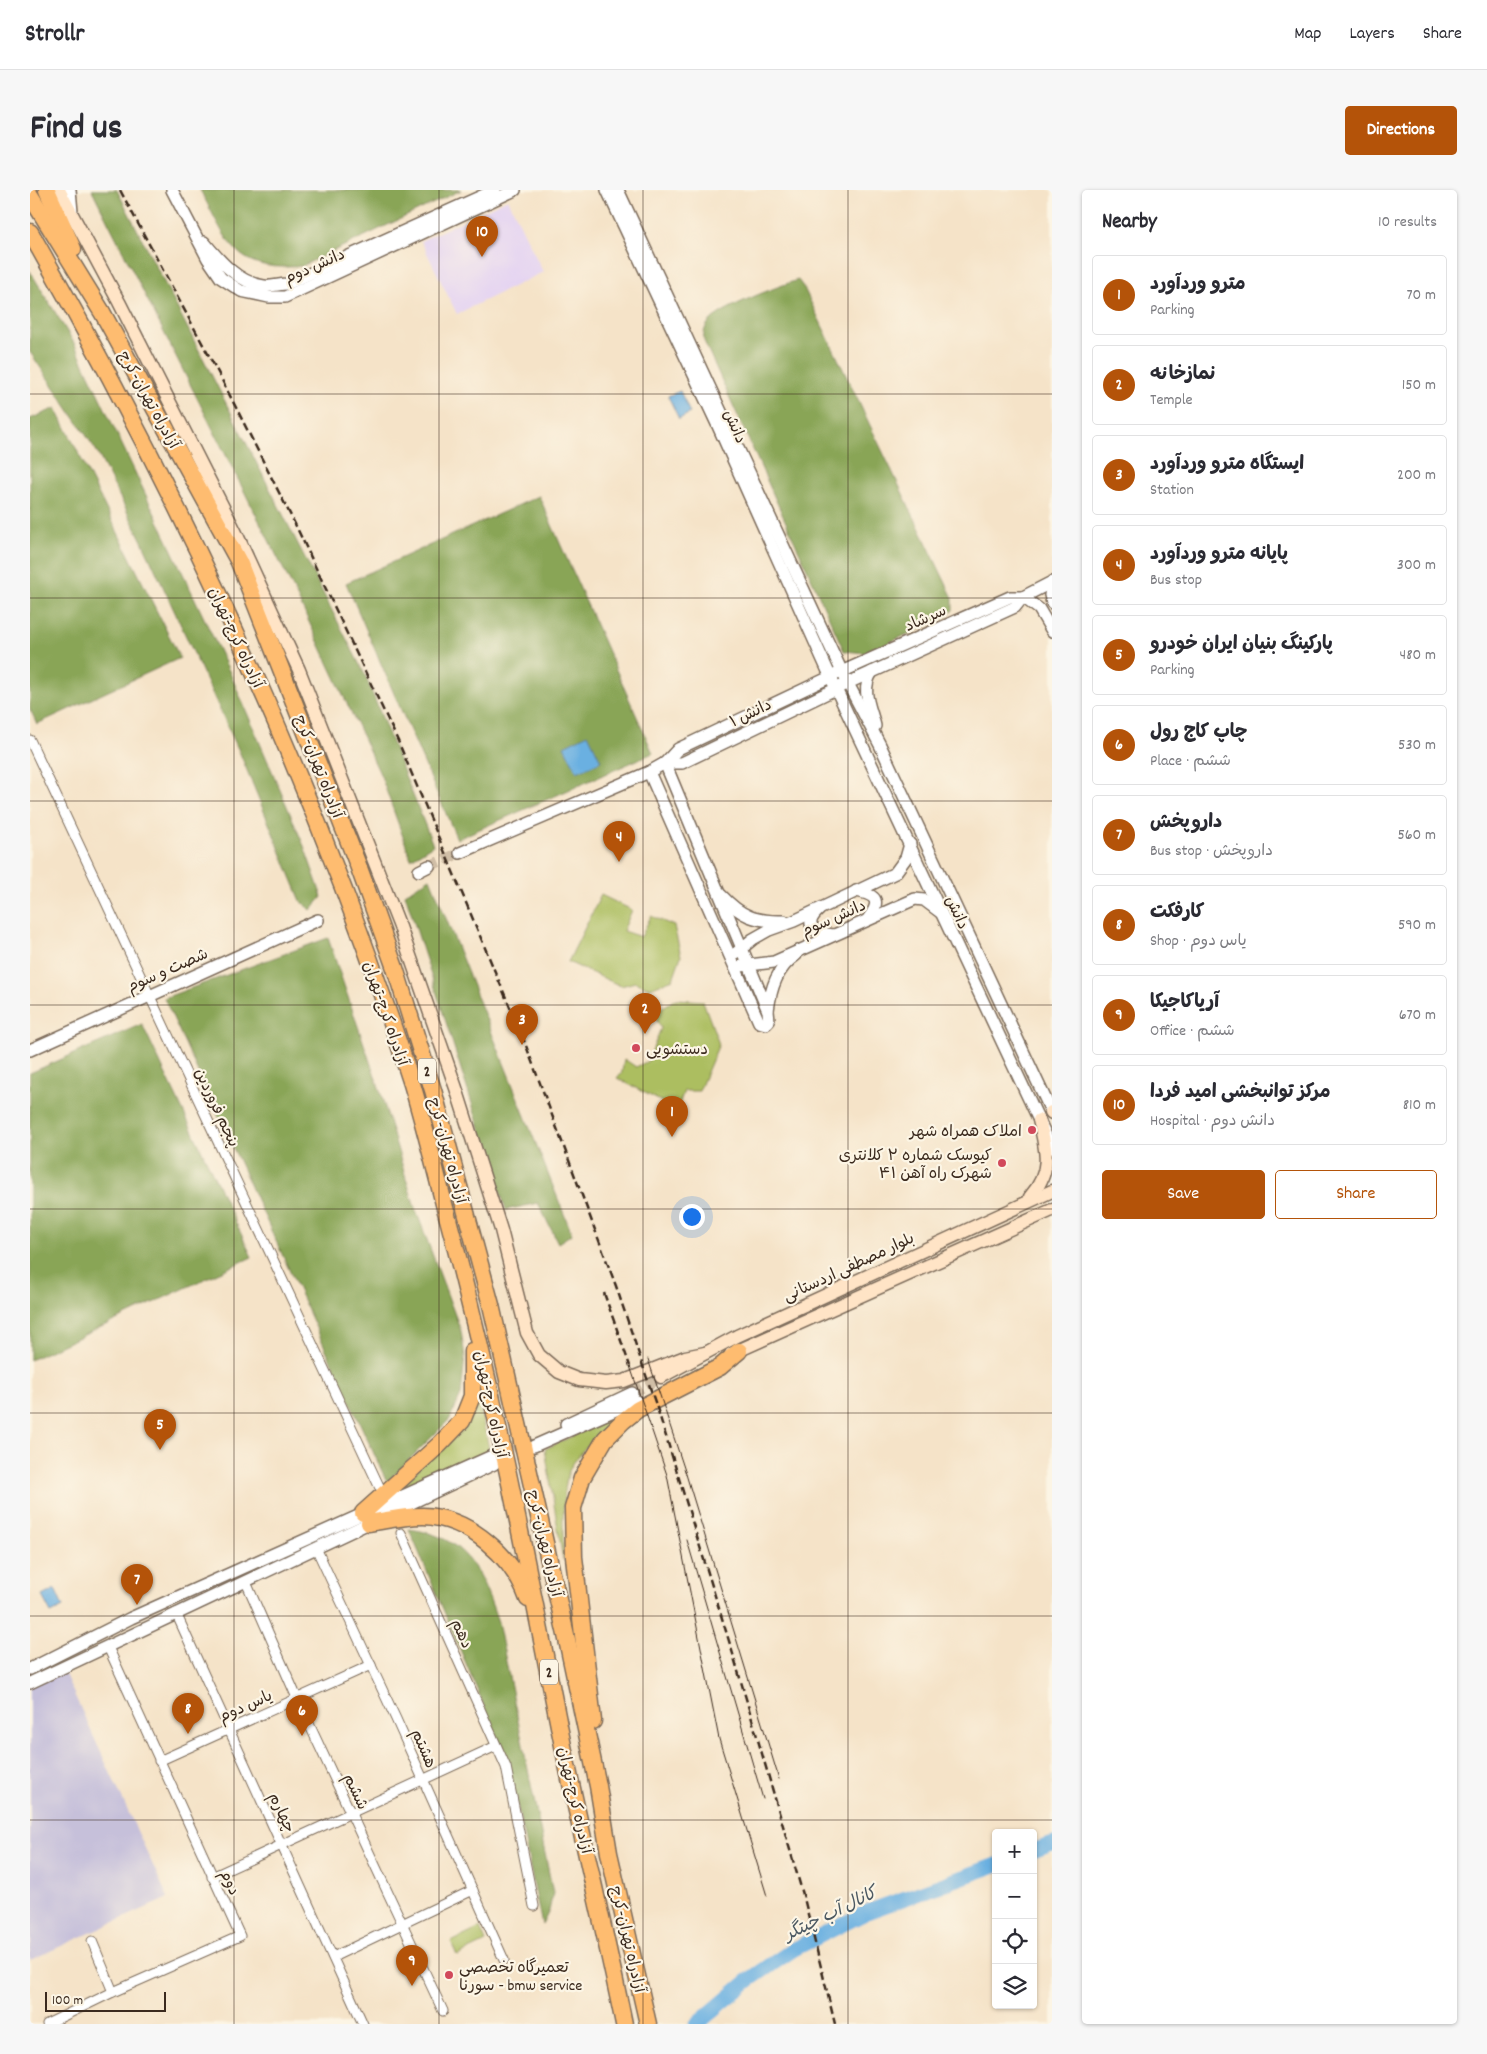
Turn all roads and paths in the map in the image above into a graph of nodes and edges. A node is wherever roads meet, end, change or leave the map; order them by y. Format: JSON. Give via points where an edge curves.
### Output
{"nodes":[{"id":1,"x":47,"y":190,"type":"edge"},
{"id":2,"x":59,"y":190,"type":"edge"},
{"id":3,"x":70,"y":190,"type":"edge"},
{"id":4,"x":172,"y":190,"type":"edge"},
{"id":5,"x":494,"y":190,"type":"edge"},
{"id":6,"x":515,"y":190,"type":"edge"},
{"id":7,"x":607,"y":190,"type":"edge"},
{"id":8,"x":618,"y":190,"type":"edge"},
{"id":9,"x":30,"y":196,"type":"edge"},
{"id":10,"x":72,"y":212,"type":"junction"},
{"id":11,"x":192,"y":227,"type":"junction"},
{"id":12,"x":30,"y":232,"type":"edge"},
{"id":13,"x":30,"y":253,"type":"edge"},
{"id":14,"x":102,"y":312,"type":"junction"},
{"id":15,"x":74,"y":313,"type":"junction"},
{"id":16,"x":1052,"y":584,"type":"edge"},
{"id":17,"x":1023,"y":597,"type":"junction"},
{"id":18,"x":1052,"y":603,"type":"edge"},
{"id":19,"x":1050,"y":626,"type":"edge"},
{"id":20,"x":842,"y":672,"type":"junction"},
{"id":21,"x":872,"y":672,"type":"junction"},
{"id":22,"x":830,"y":677,"type":"junction"},
{"id":23,"x":848,"y":683,"type":"junction"},
{"id":24,"x":836,"y":689,"type":"junction"},
{"id":25,"x":30,"y":740,"type":"edge"},
{"id":26,"x":880,"y":745,"type":"junction"},
{"id":27,"x":665,"y":763,"type":"junction"},
{"id":28,"x":649,"y":772,"type":"junction"},
{"id":29,"x":910,"y":844,"type":"junction"},
{"id":30,"x":460,"y":853,"type":"tunnel mouth"},
{"id":31,"x":856,"y":891,"type":"junction"},
{"id":32,"x":718,"y":892,"type":"junction"},
{"id":33,"x":822,"y":907,"type":"junction"},
{"id":34,"x":940,"y":912,"type":"junction"},
{"id":35,"x":868,"y":919,"type":"junction"},
{"id":36,"x":318,"y":920,"type":"dead end"},
{"id":37,"x":794,"y":921,"type":"junction"},
{"id":38,"x":833,"y":935,"type":"junction"},
{"id":39,"x":806,"y":947,"type":"junction"},
{"id":40,"x":741,"y":949,"type":"junction"},
{"id":41,"x":732,"y":962,"type":"junction"},
{"id":42,"x":749,"y":965,"type":"junction"},
{"id":43,"x":149,"y":995,"type":"junction"},
{"id":44,"x":768,"y":1012,"type":"junction"},
{"id":45,"x":30,"y":1050,"type":"edge"},
{"id":46,"x":1052,"y":1113,"type":"edge"},
{"id":47,"x":1039,"y":1120,"type":"junction"},
{"id":48,"x":1052,"y":1148,"type":"edge"},
{"id":49,"x":1052,"y":1191,"type":"edge"},
{"id":50,"x":1015,"y":1207,"type":"junction"},
{"id":51,"x":1052,"y":1210,"type":"edge"},
{"id":52,"x":1052,"y":1218,"type":"edge"},
{"id":53,"x":1026,"y":1222,"type":"junction"},
{"id":54,"x":468,"y":1293,"type":"junction"},
{"id":55,"x":739,"y":1351,"type":"junction"},
{"id":56,"x":706,"y":1353,"type":"junction"},
{"id":57,"x":634,"y":1397,"type":"tunnel mouth"},
{"id":58,"x":533,"y":1442,"type":"tunnel mouth"},
{"id":59,"x":493,"y":1460,"type":"tunnel mouth"},
{"id":60,"x":379,"y":1486,"type":"dead end"},
{"id":61,"x":366,"y":1518,"type":"junction"},
{"id":62,"x":401,"y":1533,"type":"dead end"},
{"id":63,"x":316,"y":1548,"type":"junction"},
{"id":64,"x":246,"y":1582,"type":"junction"},
{"id":65,"x":176,"y":1613,"type":"junction"},
{"id":66,"x":131,"y":1618,"type":"junction"},
{"id":67,"x":134,"y":1633,"type":"junction"},
{"id":68,"x":543,"y":1638,"type":"junction"},
{"id":69,"x":108,"y":1646,"type":"junction"},
{"id":70,"x":371,"y":1665,"type":"junction"},
{"id":71,"x":31,"y":1669,"type":"edge"},
{"id":72,"x":34,"y":1682,"type":"edge"},
{"id":73,"x":297,"y":1698,"type":"junction"},
{"id":74,"x":228,"y":1729,"type":"junction"},
{"id":75,"x":496,"y":1746,"type":"junction"},
{"id":76,"x":159,"y":1761,"type":"junction"},
{"id":77,"x":422,"y":1779,"type":"junction"},
{"id":78,"x":598,"y":1786,"type":"junction"},
{"id":79,"x":350,"y":1812,"type":"junction"},
{"id":80,"x":281,"y":1844,"type":"junction"},
{"id":81,"x":212,"y":1877,"type":"junction"},
{"id":82,"x":472,"y":1890,"type":"junction"},
{"id":83,"x":534,"y":1906,"type":"dead end"},
{"id":84,"x":402,"y":1924,"type":"junction"},
{"id":85,"x":92,"y":1941,"type":"dead end"},
{"id":86,"x":333,"y":1957,"type":"junction"},
{"id":87,"x":504,"y":1960,"type":"dead end"},
{"id":88,"x":114,"y":1992,"type":"junction"},
{"id":89,"x":443,"y":2011,"type":"dead end"},
{"id":90,"x":646,"y":2017,"type":"edge"},
{"id":91,"x":624,"y":2020,"type":"edge"},
{"id":92,"x":47,"y":2024,"type":"edge"},
{"id":93,"x":363,"y":2024,"type":"edge"}],
"edges":[{"from":1,"to":14,"type":"highway"},
{"from":2,"to":10,"type":"main road"},
{"from":3,"to":10,"type":"street"},
{"from":4,"to":11,"type":"street"},
{"from":5,"to":11,"type":"street","name":"دانش دوم","via":[[287,284],[264,286],[239,277],[217,258]]},
{"from":6,"to":11,"type":"street","name":"دانش دوم","via":[[285,297],[241,291],[221,278]]},
{"from":7,"to":22,"type":"street","name":"دانش","via":[[718,426]]},
{"from":8,"to":20,"type":"street","name":"دانش"},
{"from":9,"to":14,"type":"highway","name":"آزادراه تهران-کرج","number":"2"},
{"from":10,"to":56,"type":"main road","via":[[236,533],[299,670],[336,761],[400,927],[456,1088],[500,1230],[527,1334],[539,1355],[559,1372],[579,1380],[606,1383],[624,1381],[685,1356]]},
{"from":12,"to":15,"type":"highway","name":"آزادراه کرج-تهران","number":"2"},
{"from":13,"to":15,"type":"highway"},
{"from":14,"to":78,"type":"highway","name":"آزادراه تهران-کرج","number":"2","via":[[239,562],[358,864],[395,968],[433,1090],[491,1305]]},
{"from":15,"to":54,"type":"highway","name":"آزادراه کرج-تهران","number":"2","via":[[170,493],[254,673],[320,830],[413,1088]]},
{"from":16,"to":17,"type":"street","name":"سرشاد"},
{"from":16,"to":18,"type":"street"},
{"from":17,"to":19,"type":"street","via":[[1039,609]]},
{"from":17,"to":20,"type":"street","name":"سرشاد","via":[[1010,597]]},
{"from":17,"to":21,"type":"street","name":"سرشاد","via":[[1014,607]]},
{"from":20,"to":22,"type":"street","name":"دانش ۱"},
{"from":20,"to":23,"type":"street","name":"دانش"},
{"from":21,"to":23,"type":"street","name":"سرشاد"},
{"from":21,"to":26,"type":"street","via":[[867,679],[866,693]]},
{"from":22,"to":24,"type":"street","name":"دانش"},
{"from":22,"to":27,"type":"street","name":"دانش ۱","via":[[678,749]]},
{"from":23,"to":24,"type":"street","name":"دانش ۱"},
{"from":23,"to":26,"type":"street","name":"دانش"},
{"from":24,"to":27,"type":"street","name":"دانش ۱","via":[[682,763]]},
{"from":24,"to":29,"type":"street","name":"دانش"},
{"from":25,"to":43,"type":"street","name":"پنجم فروردین"},
{"from":26,"to":46,"type":"street","name":"دانش"},
{"from":27,"to":28,"type":"street","name":"دانش ۱"},
{"from":27,"to":32,"type":"street"},
{"from":28,"to":30,"type":"street","name":"دانش ۱"},
{"from":28,"to":41,"type":"street"},
{"from":29,"to":31,"type":"street","name":"دانش سوم","via":[[906,858],[895,872]]},
{"from":29,"to":34,"type":"street","name":"دانش"},
{"from":31,"to":33,"type":"street","name":"دانش سوم"},
{"from":31,"to":35,"type":"street","via":[[867,892],[876,901],[876,908]]},
{"from":32,"to":37,"type":"street","via":[[742,914],[770,922]]},
{"from":32,"to":40,"type":"street"},
{"from":33,"to":37,"type":"street","name":"دانش سوم"},
{"from":33,"to":38,"type":"street","via":[[812,918],[812,927],[820,934]]},
{"from":34,"to":35,"type":"street","name":"دانش سوم","via":[[924,900],[915,899]]},
{"from":34,"to":47,"type":"street","name":"دانش"},
{"from":35,"to":38,"type":"street","name":"دانش سوم"},
{"from":36,"to":43,"type":"street","name":"شصت و سوم"},
{"from":37,"to":40,"type":"street","name":"دانش سوم","via":[[761,934]]},
{"from":38,"to":39,"type":"street","name":"دانش سوم"},
{"from":39,"to":42,"type":"street","name":"دانش سوم","via":[[774,962]]},
{"from":39,"to":44,"type":"street","via":[[790,959],[772,987]]},
{"from":40,"to":41,"type":"street","name":"دانش سوم"},
{"from":40,"to":42,"type":"street"},
{"from":41,"to":42,"type":"street","name":"دانش سوم"},
{"from":41,"to":44,"type":"street","via":[[759,1022],[766,1024],[769,1021]]},
{"from":42,"to":44,"type":"street"},
{"from":43,"to":45,"type":"street","name":"شصت و سوم"},
{"from":43,"to":60,"type":"street","name":"پنجم فروردین"},
{"from":47,"to":48,"type":"street","name":"دانش"},
{"from":47,"to":50,"type":"main road","via":[[1049,1170],[1042,1186]]},
{"from":49,"to":50,"type":"main road","name":"بلوار مصطفی اردستانی"},
{"from":50,"to":56,"type":"main road","name":"بلوار مصطفی اردستانی"},
{"from":51,"to":53,"type":"main road","name":"بلوار مصطفی اردستانی"},
{"from":52,"to":53,"type":"main road"},
{"from":53,"to":55,"type":"main road","name":"بلوار مصطفی اردستانی"},
{"from":54,"to":61,"type":"highway","via":[[474,1367],[468,1410],[452,1433]]},
{"from":54,"to":68,"type":"highway","name":"آزادراه کرج-تهران","number":"2"},
{"from":55,"to":56,"type":"main road","name":"بلوار مصطفی اردستانی","via":[[664,1382]]},
{"from":55,"to":78,"type":"highway","via":[[720,1368],[638,1409],[623,1421],[605,1439],[582,1478],[573,1508],[574,1557]]},
{"from":57,"to":58,"type":"street"},
{"from":59,"to":61,"type":"street"},
{"from":61,"to":63,"type":"street"},
{"from":61,"to":66,"type":"street"},
{"from":61,"to":68,"type":"highway","via":[[425,1516],[444,1520],[478,1535],[499,1552],[514,1572],[527,1594]]},
{"from":62,"to":75,"type":"street","name":"دهم"},
{"from":63,"to":64,"type":"street"},
{"from":63,"to":70,"type":"street","name":"هشتم"},
{"from":64,"to":65,"type":"street"},
{"from":64,"to":73,"type":"street","name":"ششم"},
{"from":65,"to":67,"type":"street"},
{"from":65,"to":74,"type":"street","name":"چهارم"},
{"from":66,"to":67,"type":"street","via":[[127,1628]]},
{"from":66,"to":71,"type":"street"},
{"from":67,"to":69,"type":"street"},
{"from":68,"to":91,"type":"highway","name":"آزادراه کرج-تهران","number":"2","via":[[557,1718]]},
{"from":69,"to":72,"type":"street"},
{"from":69,"to":76,"type":"street","name":"دوم"},
{"from":70,"to":73,"type":"street","name":"یاس دوم"},
{"from":70,"to":77,"type":"street","name":"هشتم"},
{"from":71,"to":72,"type":"street"},
{"from":73,"to":74,"type":"street","name":"یاس دوم"},
{"from":73,"to":79,"type":"street","name":"ششم"},
{"from":74,"to":76,"type":"street","name":"یاس دوم"},
{"from":74,"to":80,"type":"street","name":"چهارم"},
{"from":75,"to":77,"type":"street"},
{"from":75,"to":83,"type":"street","name":"دهم","via":[[506,1767]]},
{"from":76,"to":81,"type":"street","name":"دوم"},
{"from":77,"to":79,"type":"street"},
{"from":77,"to":82,"type":"street","name":"هشتم"},
{"from":78,"to":90,"type":"highway","name":"آزادراه تهران-کرج","number":"2","via":[[609,1853]]},
{"from":79,"to":80,"type":"street"},
{"from":79,"to":84,"type":"street","name":"ششم"},
{"from":80,"to":81,"type":"street"},
{"from":80,"to":86,"type":"street","name":"چهارم"},
{"from":81,"to":88,"type":"street","name":"دوم","via":[[240,1936]]},
{"from":82,"to":84,"type":"street"},
{"from":82,"to":87,"type":"street","name":"هشتم"},
{"from":84,"to":86,"type":"street"},
{"from":84,"to":89,"type":"street","name":"ششم"},
{"from":85,"to":88,"type":"street"},
{"from":86,"to":93,"type":"street","name":"چهارم"},
{"from":88,"to":92,"type":"street","name":"دوم"}]}
